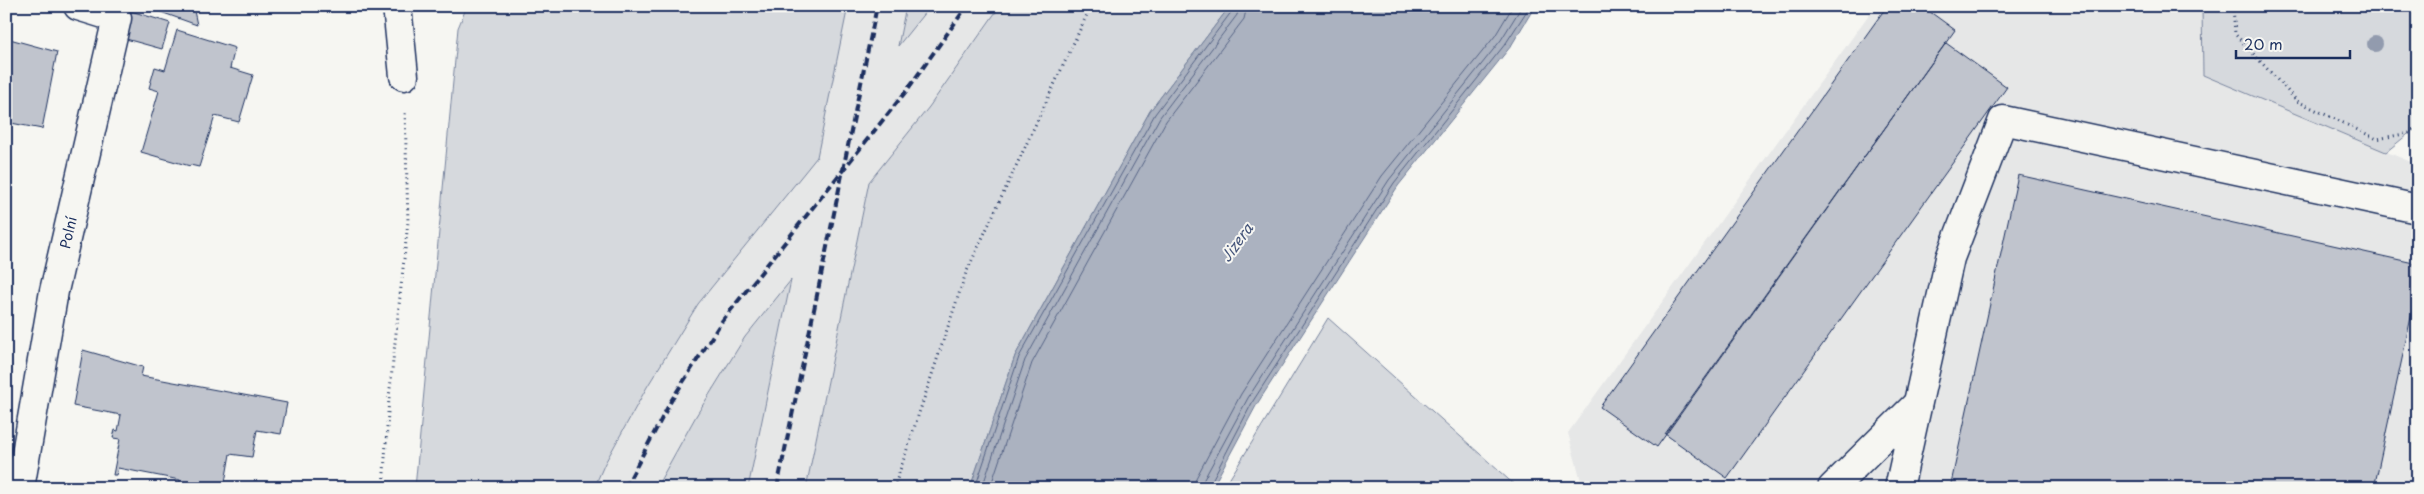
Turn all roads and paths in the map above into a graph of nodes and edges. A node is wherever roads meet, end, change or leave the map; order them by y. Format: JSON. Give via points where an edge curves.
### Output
{"nodes":[{"id":1,"x":78,"y":6,"type":"edge"},
{"id":2,"x":397,"y":6,"type":"edge"},
{"id":3,"x":1091,"y":6,"type":"edge"},
{"id":4,"x":2233,"y":6,"type":"edge"},
{"id":5,"x":404,"y":76,"type":"joint"},
{"id":6,"x":2418,"y":126,"type":"edge"},
{"id":7,"x":2418,"y":208,"type":"edge"},
{"id":8,"x":1917,"y":404,"type":"junction"},
{"id":9,"x":20,"y":488,"type":"edge"},
{"id":10,"x":383,"y":488,"type":"edge"},
{"id":11,"x":894,"y":488,"type":"edge"},
{"id":12,"x":1832,"y":488,"type":"edge"},
{"id":13,"x":1899,"y":488,"type":"edge"}],
"edges":[{"from":1,"to":9,"type":"street","name":"Polní","via":[[117,18],[54,291]]},
{"from":2,"to":5,"type":"street"},
{"from":3,"to":11,"type":"path","via":[[966,273]]},
{"from":4,"to":6,"type":"path","via":[[2235,34],[2297,101],[2377,139],[2409,133]]},
{"from":5,"to":10,"type":"path","via":[[408,222]]},
{"from":7,"to":8,"type":"street","via":[[2003,120],[1950,258]]},
{"from":8,"to":12,"type":"street"},
{"from":8,"to":13,"type":"street"}]}
